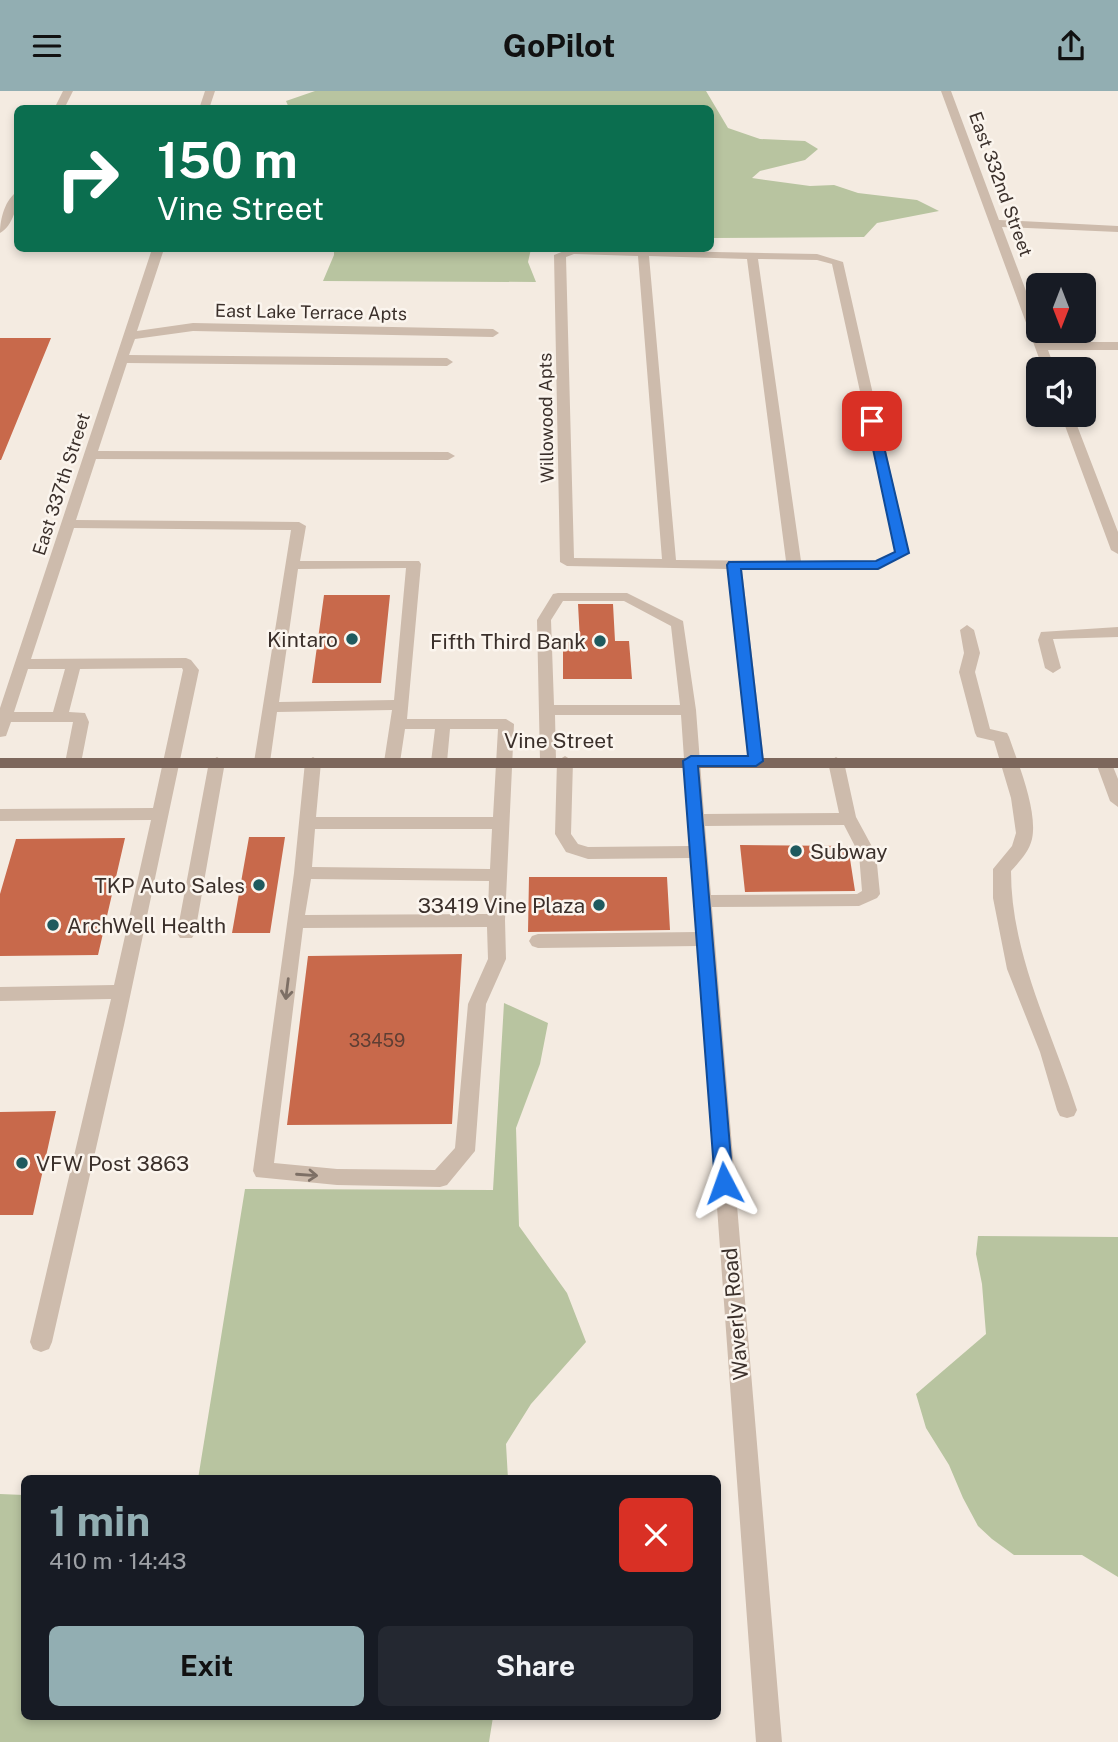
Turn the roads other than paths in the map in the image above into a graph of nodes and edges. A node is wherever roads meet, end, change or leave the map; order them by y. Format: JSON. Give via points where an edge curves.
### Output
{"nodes":[{"id":1,"x":946,"y":91,"type":"edge"},
{"id":2,"x":14,"y":202,"type":"edge"},
{"id":3,"x":994,"y":223,"type":"junction"},
{"id":4,"x":1118,"y":229,"type":"edge"},
{"id":5,"x":0,"y":230,"type":"edge"},
{"id":6,"x":157,"y":252,"type":"edge"},
{"id":7,"x":570,"y":252,"type":"edge"},
{"id":8,"x":608,"y":252,"type":"edge"},
{"id":9,"x":643,"y":253,"type":"junction"},
{"id":10,"x":752,"y":255,"type":"junction"},
{"id":11,"x":493,"y":333,"type":"dead end"},
{"id":12,"x":129,"y":336,"type":"junction"},
{"id":13,"x":1118,"y":345,"type":"edge"},
{"id":14,"x":1040,"y":346,"type":"junction"},
{"id":15,"x":1044,"y":357,"type":"edge"},
{"id":16,"x":121,"y":359,"type":"junction"},
{"id":17,"x":447,"y":362,"type":"dead end"},
{"id":18,"x":1072,"y":427,"type":"edge"},
{"id":19,"x":91,"y":455,"type":"junction"},
{"id":20,"x":448,"y":456,"type":"dead end"},
{"id":21,"x":68,"y":524,"type":"junction"},
{"id":22,"x":1118,"y":549,"type":"edge"},
{"id":23,"x":669,"y":564,"type":"junction"},
{"id":24,"x":292,"y":565,"type":"junction"},
{"id":25,"x":734,"y":565,"type":"junction"},
{"id":26,"x":794,"y":565,"type":"junction"},
{"id":27,"x":967,"y":629,"type":"dead end"},
{"id":28,"x":1118,"y":632,"type":"edge"},
{"id":29,"x":22,"y":664,"type":"junction"},
{"id":30,"x":75,"y":664,"type":"junction"},
{"id":31,"x":1053,"y":668,"type":"dead end"},
{"id":32,"x":401,"y":705,"type":"junction"},
{"id":33,"x":271,"y":707,"type":"junction"},
{"id":34,"x":546,"y":710,"type":"junction"},
{"id":35,"x":688,"y":710,"type":"junction"},
{"id":36,"x":60,"y":716,"type":"junction"},
{"id":37,"x":2,"y":724,"type":"edge"},
{"id":38,"x":398,"y":724,"type":"junction"},
{"id":39,"x":443,"y":724,"type":"junction"},
{"id":40,"x":392,"y":761,"type":"junction"},
{"id":41,"x":439,"y":761,"type":"junction"},
{"id":42,"x":505,"y":761,"type":"junction"},
{"id":43,"x":556,"y":761,"type":"junction"},
{"id":44,"x":691,"y":761,"type":"junction"},
{"id":45,"x":756,"y":761,"type":"junction"},
{"id":46,"x":836,"y":761,"type":"junction"},
{"id":47,"x":73,"y":762,"type":"junction"},
{"id":48,"x":172,"y":762,"type":"junction"},
{"id":49,"x":217,"y":762,"type":"junction"},
{"id":50,"x":262,"y":762,"type":"junction"},
{"id":51,"x":313,"y":762,"type":"junction"},
{"id":52,"x":1010,"y":762,"type":"junction"},
{"id":53,"x":0,"y":763,"type":"edge"},
{"id":54,"x":1111,"y":763,"type":"edge"},
{"id":55,"x":1118,"y":801,"type":"edge"},
{"id":56,"x":160,"y":814,"type":"junction"},
{"id":57,"x":0,"y":815,"type":"edge"},
{"id":58,"x":848,"y":819,"type":"junction"},
{"id":59,"x":695,"y":820,"type":"junction"},
{"id":60,"x":307,"y":823,"type":"junction"},
{"id":61,"x":502,"y":823,"type":"junction"},
{"id":62,"x":698,"y":852,"type":"junction"},
{"id":63,"x":303,"y":873,"type":"junction"},
{"id":64,"x":499,"y":875,"type":"junction"},
{"id":65,"x":702,"y":901,"type":"junction"},
{"id":66,"x":496,"y":920,"type":"junction"},
{"id":67,"x":295,"y":922,"type":"junction"},
{"id":68,"x":186,"y":933,"type":"dead end"},
{"id":69,"x":705,"y":939,"type":"junction"},
{"id":70,"x":538,"y":941,"type":"dead end"},
{"id":71,"x":122,"y":992,"type":"junction"},
{"id":72,"x":0,"y":994,"type":"edge"},
{"id":73,"x":1067,"y":1110,"type":"dead end"},
{"id":74,"x":41,"y":1342,"type":"dead end"},
{"id":75,"x":769,"y":1742,"type":"edge"}],
"edges":[{"from":1,"to":3,"type":"street","name":"East 332nd Street"},
{"from":2,"to":5,"type":"street"},
{"from":3,"to":4,"type":"street"},
{"from":3,"to":14,"type":"street","name":"East 332nd Street"},
{"from":6,"to":12,"type":"street","name":"East 337th Street"},
{"from":7,"to":23,"type":"street","name":"Willowood Apts","via":[[560,255],[567,562]]},
{"from":8,"to":9,"type":"street","name":"Willowood Apts"},
{"from":9,"to":10,"type":"street","name":"Willowood Apts"},
{"from":9,"to":23,"type":"street"},
{"from":10,"to":26,"type":"street"},
{"from":10,"to":26,"type":"street","name":"Willowood Apts","via":[[837,262],[902,553],[878,565]]},
{"from":11,"to":12,"type":"street","name":"East Lake Terrace Apts","via":[[193,327]]},
{"from":12,"to":16,"type":"street","name":"East 337th Street"},
{"from":13,"to":14,"type":"street"},
{"from":14,"to":15,"type":"street","name":"East 332nd Street"},
{"from":16,"to":17,"type":"street"},
{"from":16,"to":19,"type":"street","name":"East 337th Street"},
{"from":18,"to":22,"type":"street"},
{"from":19,"to":20,"type":"street"},
{"from":19,"to":21,"type":"street","name":"East 337th Street"},
{"from":21,"to":24,"type":"street","via":[[299,526]]},
{"from":21,"to":29,"type":"street","name":"East 337th Street"},
{"from":23,"to":25,"type":"street","name":"Willowood Apts"},
{"from":24,"to":32,"type":"street","via":[[414,564]]},
{"from":24,"to":33,"type":"street"},
{"from":25,"to":26,"type":"street","name":"Willowood Apts"},
{"from":25,"to":45,"type":"street"},
{"from":27,"to":52,"type":"street","via":[[972,653],[967,672],[983,733],[1000,737]]},
{"from":28,"to":31,"type":"street","via":[[1046,635]]},
{"from":29,"to":30,"type":"street"},
{"from":29,"to":37,"type":"street","name":"East 337th Street"},
{"from":30,"to":36,"type":"street"},
{"from":30,"to":48,"type":"street","via":[[190,666]]},
{"from":32,"to":33,"type":"street"},
{"from":32,"to":38,"type":"street"},
{"from":33,"to":50,"type":"street"},
{"from":34,"to":35,"type":"street"},
{"from":34,"to":35,"type":"street","name":"Waverly Road","via":[[544,620],[558,597],[627,597],[678,624]]},
{"from":34,"to":43,"type":"street"},
{"from":35,"to":44,"type":"street","name":"Waverly Road"},
{"from":36,"to":37,"type":"street"},
{"from":36,"to":47,"type":"street","via":[[79,717],[81,722]]},
{"from":38,"to":39,"type":"street"},
{"from":38,"to":40,"type":"street"},
{"from":39,"to":41,"type":"street"},
{"from":39,"to":42,"type":"street","via":[[506,724]]},
{"from":40,"to":41,"type":"main road","name":"Vine Street"},
{"from":40,"to":51,"type":"main road","name":"Vine Street"},
{"from":41,"to":42,"type":"main road","name":"Vine Street"},
{"from":42,"to":43,"type":"main road","name":"Vine Street"},
{"from":42,"to":61,"type":"street"},
{"from":43,"to":44,"type":"main road","name":"Vine Street"},
{"from":43,"to":62,"type":"street","via":[[563,834],[572,848],[589,853]]},
{"from":44,"to":45,"type":"main road","name":"Vine Street"},
{"from":44,"to":59,"type":"street","name":"Waverly Road"},
{"from":45,"to":46,"type":"main road","name":"Vine Street"},
{"from":46,"to":52,"type":"main road","name":"Vine Street"},
{"from":46,"to":58,"type":"street"},
{"from":47,"to":48,"type":"main road","name":"Vine Street"},
{"from":47,"to":53,"type":"main road","name":"Vine Street"},
{"from":48,"to":49,"type":"main road","name":"Vine Street"},
{"from":48,"to":56,"type":"street"},
{"from":49,"to":50,"type":"main road","name":"Vine Street"},
{"from":49,"to":68,"type":"street"},
{"from":50,"to":51,"type":"main road","name":"Vine Street"},
{"from":51,"to":60,"type":"street"},
{"from":52,"to":54,"type":"main road","name":"Vine Street"},
{"from":52,"to":73,"type":"street","via":[[1025,834],[1017,854],[1002,869],[1002,898],[1016,969]]},
{"from":54,"to":55,"type":"street"},
{"from":56,"to":57,"type":"street"},
{"from":56,"to":71,"type":"street"},
{"from":58,"to":59,"type":"street"},
{"from":58,"to":65,"type":"street","via":[[862,835],[872,872],[870,894],[859,900]]},
{"from":59,"to":62,"type":"street","name":"Waverly Road"},
{"from":60,"to":61,"type":"street"},
{"from":60,"to":63,"type":"street"},
{"from":61,"to":64,"type":"street"},
{"from":62,"to":65,"type":"street","name":"Waverly Road"},
{"from":63,"to":64,"type":"street"},
{"from":63,"to":67,"type":"street"},
{"from":64,"to":66,"type":"street"},
{"from":65,"to":69,"type":"street","name":"Waverly Road"},
{"from":66,"to":67,"type":"street"},
{"from":67,"to":66,"type":"street","one_way":true,"via":[[263,1171],[440,1179],[465,1151],[477,1004],[497,959]]},
{"from":69,"to":70,"type":"street"},
{"from":69,"to":75,"type":"street","name":"Waverly Road"},
{"from":71,"to":72,"type":"street"},
{"from":71,"to":74,"type":"street"}]}
